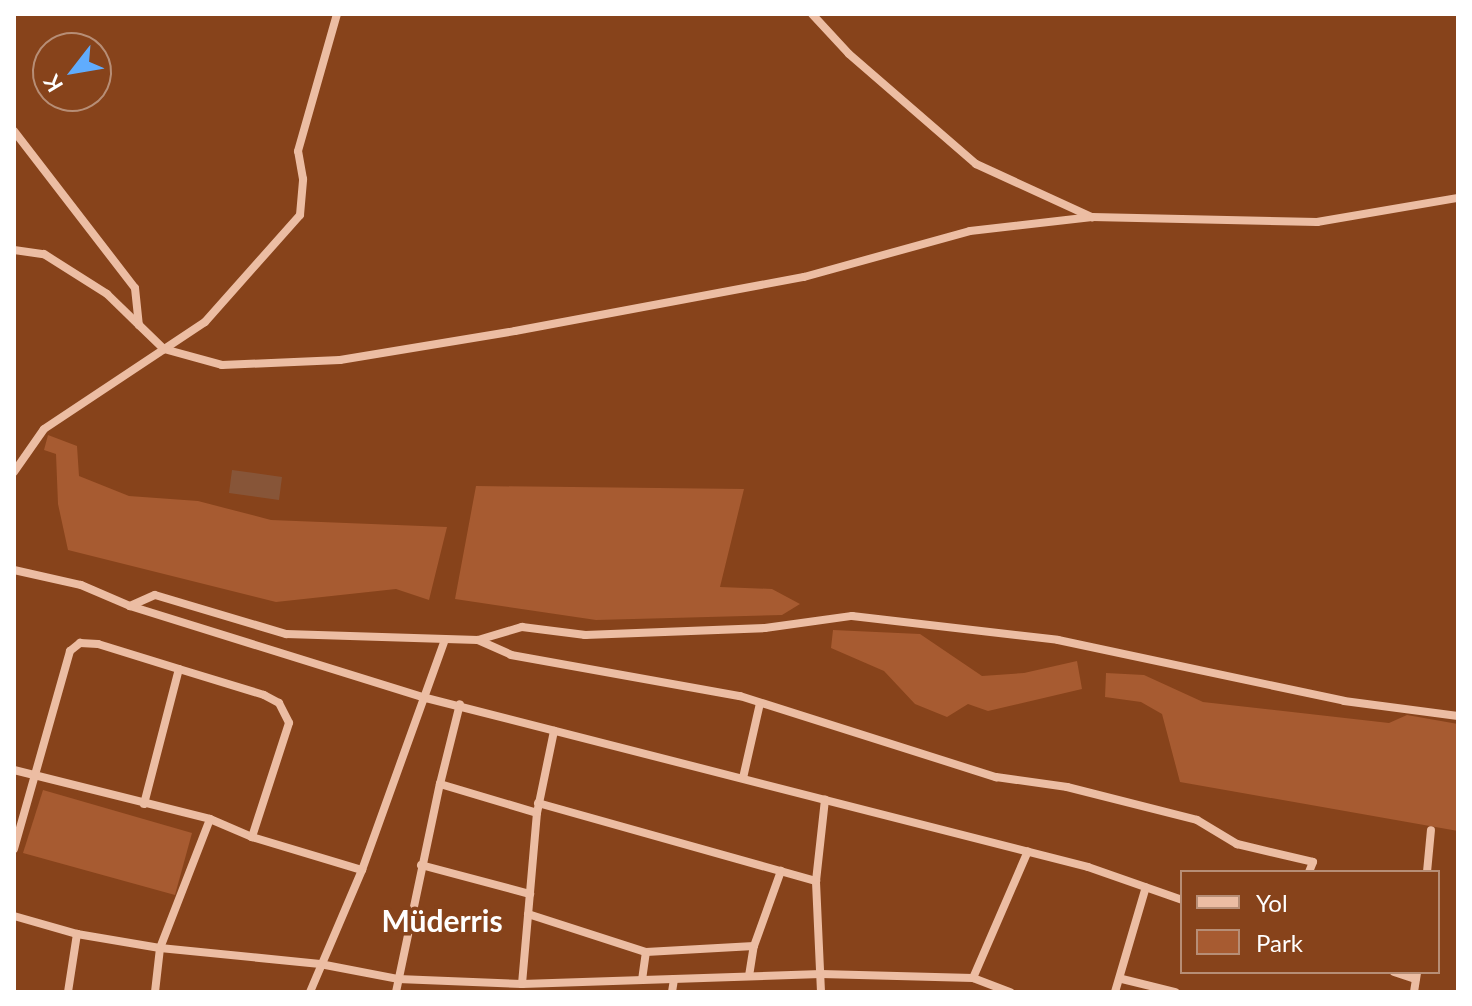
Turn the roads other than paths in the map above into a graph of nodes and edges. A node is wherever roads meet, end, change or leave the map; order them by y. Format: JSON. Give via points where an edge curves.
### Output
{"nodes":[{"id":1,"x":337,"y":14,"type":"edge"},
{"id":2,"x":812,"y":14,"type":"edge"},
{"id":3,"x":14,"y":131,"type":"edge"},
{"id":4,"x":1458,"y":198,"type":"edge"},
{"id":5,"x":1092,"y":217,"type":"junction"},
{"id":6,"x":14,"y":250,"type":"edge"},
{"id":7,"x":139,"y":325,"type":"junction"},
{"id":8,"x":164,"y":349,"type":"junction"},
{"id":9,"x":14,"y":472,"type":"edge"},
{"id":10,"x":14,"y":570,"type":"edge"},
{"id":11,"x":130,"y":606,"type":"junction"},
{"id":12,"x":445,"y":639,"type":"junction"},
{"id":13,"x":478,"y":640,"type":"junction"},
{"id":14,"x":179,"y":669,"type":"junction"},
{"id":15,"x":426,"y":698,"type":"junction"},
{"id":16,"x":760,"y":703,"type":"junction"},
{"id":17,"x":460,"y":704,"type":"junction"},
{"id":18,"x":1458,"y":716,"type":"edge"},
{"id":19,"x":554,"y":731,"type":"junction"},
{"id":20,"x":14,"y":770,"type":"edge"},
{"id":21,"x":35,"y":777,"type":"junction"},
{"id":22,"x":743,"y":778,"type":"junction"},
{"id":23,"x":440,"y":784,"type":"junction"},
{"id":24,"x":825,"y":799,"type":"junction"},
{"id":25,"x":144,"y":804,"type":"junction"},
{"id":26,"x":538,"y":808,"type":"junction"},
{"id":27,"x":210,"y":819,"type":"junction"},
{"id":28,"x":1431,"y":830,"type":"dead end"},
{"id":29,"x":252,"y":837,"type":"junction"},
{"id":30,"x":14,"y":849,"type":"edge"},
{"id":31,"x":1028,"y":851,"type":"junction"},
{"id":32,"x":421,"y":865,"type":"junction"},
{"id":33,"x":362,"y":870,"type":"junction"},
{"id":34,"x":1310,"y":870,"type":"edge"},
{"id":35,"x":1427,"y":870,"type":"edge"},
{"id":36,"x":781,"y":871,"type":"junction"},
{"id":37,"x":816,"y":881,"type":"junction"},
{"id":38,"x":1146,"y":887,"type":"junction"},
{"id":39,"x":530,"y":894,"type":"junction"},
{"id":40,"x":1180,"y":899,"type":"edge"},
{"id":41,"x":528,"y":914,"type":"junction"},
{"id":42,"x":14,"y":916,"type":"edge"},
{"id":43,"x":77,"y":934,"type":"junction"},
{"id":44,"x":754,"y":946,"type":"junction"},
{"id":45,"x":160,"y":948,"type":"junction"},
{"id":46,"x":646,"y":952,"type":"junction"},
{"id":47,"x":320,"y":964,"type":"junction"},
{"id":48,"x":821,"y":974,"type":"junction"},
{"id":49,"x":749,"y":976,"type":"junction"},
{"id":50,"x":1417,"y":976,"type":"edge"},
{"id":51,"x":973,"y":978,"type":"junction"},
{"id":52,"x":398,"y":979,"type":"junction"},
{"id":53,"x":674,"y":979,"type":"junction"},
{"id":54,"x":1122,"y":979,"type":"junction"},
{"id":55,"x":642,"y":980,"type":"junction"},
{"id":56,"x":522,"y":984,"type":"junction"},
{"id":57,"x":1006,"y":991,"type":"edge"},
{"id":58,"x":68,"y":992,"type":"edge"},
{"id":59,"x":155,"y":992,"type":"edge"},
{"id":60,"x":310,"y":992,"type":"edge"},
{"id":61,"x":396,"y":992,"type":"edge"},
{"id":62,"x":672,"y":992,"type":"edge"},
{"id":63,"x":821,"y":992,"type":"edge"},
{"id":64,"x":1115,"y":992,"type":"edge"},
{"id":65,"x":1175,"y":992,"type":"edge"},
{"id":66,"x":1414,"y":992,"type":"edge"}],
"edges":[{"from":1,"to":8,"type":"street","via":[[298,151],[303,179],[300,215],[205,322]]},
{"from":2,"to":5,"type":"street","via":[[849,54],[976,164]]},
{"from":3,"to":7,"type":"street","via":[[135,288]]},
{"from":4,"to":5,"type":"street","via":[[1317,222]]},
{"from":5,"to":8,"type":"street","via":[[970,231],[804,277],[340,360],[222,365]]},
{"from":6,"to":7,"type":"street","via":[[44,254],[107,294]]},
{"from":7,"to":8,"type":"street"},
{"from":8,"to":9,"type":"street","via":[[44,429]]},
{"from":10,"to":11,"type":"street","via":[[81,585]]},
{"from":11,"to":12,"type":"street","via":[[155,595],[286,634]]},
{"from":11,"to":15,"type":"street"},
{"from":12,"to":13,"type":"street"},
{"from":12,"to":15,"type":"street"},
{"from":13,"to":16,"type":"street","via":[[511,655]]},
{"from":13,"to":18,"type":"street","via":[[522,627],[598,634],[765,628],[852,616],[1058,640],[1344,701]]},
{"from":14,"to":21,"type":"street","via":[[80,643],[70,651]]},
{"from":14,"to":25,"type":"street"},
{"from":14,"to":29,"type":"street","via":[[264,695],[279,703],[289,723]]},
{"from":15,"to":17,"type":"street"},
{"from":15,"to":33,"type":"street"},
{"from":16,"to":22,"type":"street"},
{"from":16,"to":34,"type":"street","via":[[996,777],[1067,787],[1197,820],[1237,844],[1313,862]]},
{"from":17,"to":19,"type":"street"},
{"from":17,"to":23,"type":"street"},
{"from":19,"to":22,"type":"street"},
{"from":19,"to":26,"type":"street"},
{"from":20,"to":21,"type":"street"},
{"from":21,"to":25,"type":"street"},
{"from":21,"to":30,"type":"street"},
{"from":22,"to":24,"type":"street"},
{"from":23,"to":26,"type":"street"},
{"from":23,"to":32,"type":"street"},
{"from":24,"to":31,"type":"street"},
{"from":24,"to":37,"type":"street"},
{"from":25,"to":27,"type":"street"},
{"from":26,"to":36,"type":"street"},
{"from":26,"to":39,"type":"street"},
{"from":27,"to":29,"type":"street"},
{"from":27,"to":45,"type":"street"},
{"from":28,"to":35,"type":"street"},
{"from":29,"to":33,"type":"street"},
{"from":31,"to":38,"type":"street"},
{"from":31,"to":51,"type":"street"},
{"from":32,"to":39,"type":"street"},
{"from":32,"to":52,"type":"street"},
{"from":33,"to":47,"type":"street"},
{"from":36,"to":37,"type":"street"},
{"from":36,"to":44,"type":"street"},
{"from":37,"to":48,"type":"street"},
{"from":38,"to":40,"type":"street"},
{"from":38,"to":54,"type":"street"},
{"from":39,"to":41,"type":"street"},
{"from":41,"to":46,"type":"street"},
{"from":41,"to":56,"type":"street"},
{"from":42,"to":43,"type":"street"},
{"from":43,"to":45,"type":"street"},
{"from":43,"to":58,"type":"street"},
{"from":44,"to":46,"type":"street"},
{"from":44,"to":49,"type":"street"},
{"from":45,"to":47,"type":"street"},
{"from":45,"to":59,"type":"street"},
{"from":46,"to":55,"type":"street"},
{"from":47,"to":52,"type":"street"},
{"from":47,"to":60,"type":"street"},
{"from":48,"to":49,"type":"street"},
{"from":48,"to":51,"type":"street"},
{"from":48,"to":63,"type":"street"},
{"from":49,"to":53,"type":"street"},
{"from":50,"to":66,"type":"street"},
{"from":51,"to":57,"type":"street"},
{"from":52,"to":56,"type":"street"},
{"from":52,"to":61,"type":"street"},
{"from":53,"to":55,"type":"street"},
{"from":53,"to":62,"type":"street"},
{"from":54,"to":64,"type":"street"},
{"from":54,"to":65,"type":"street"},
{"from":55,"to":56,"type":"street"}]}
